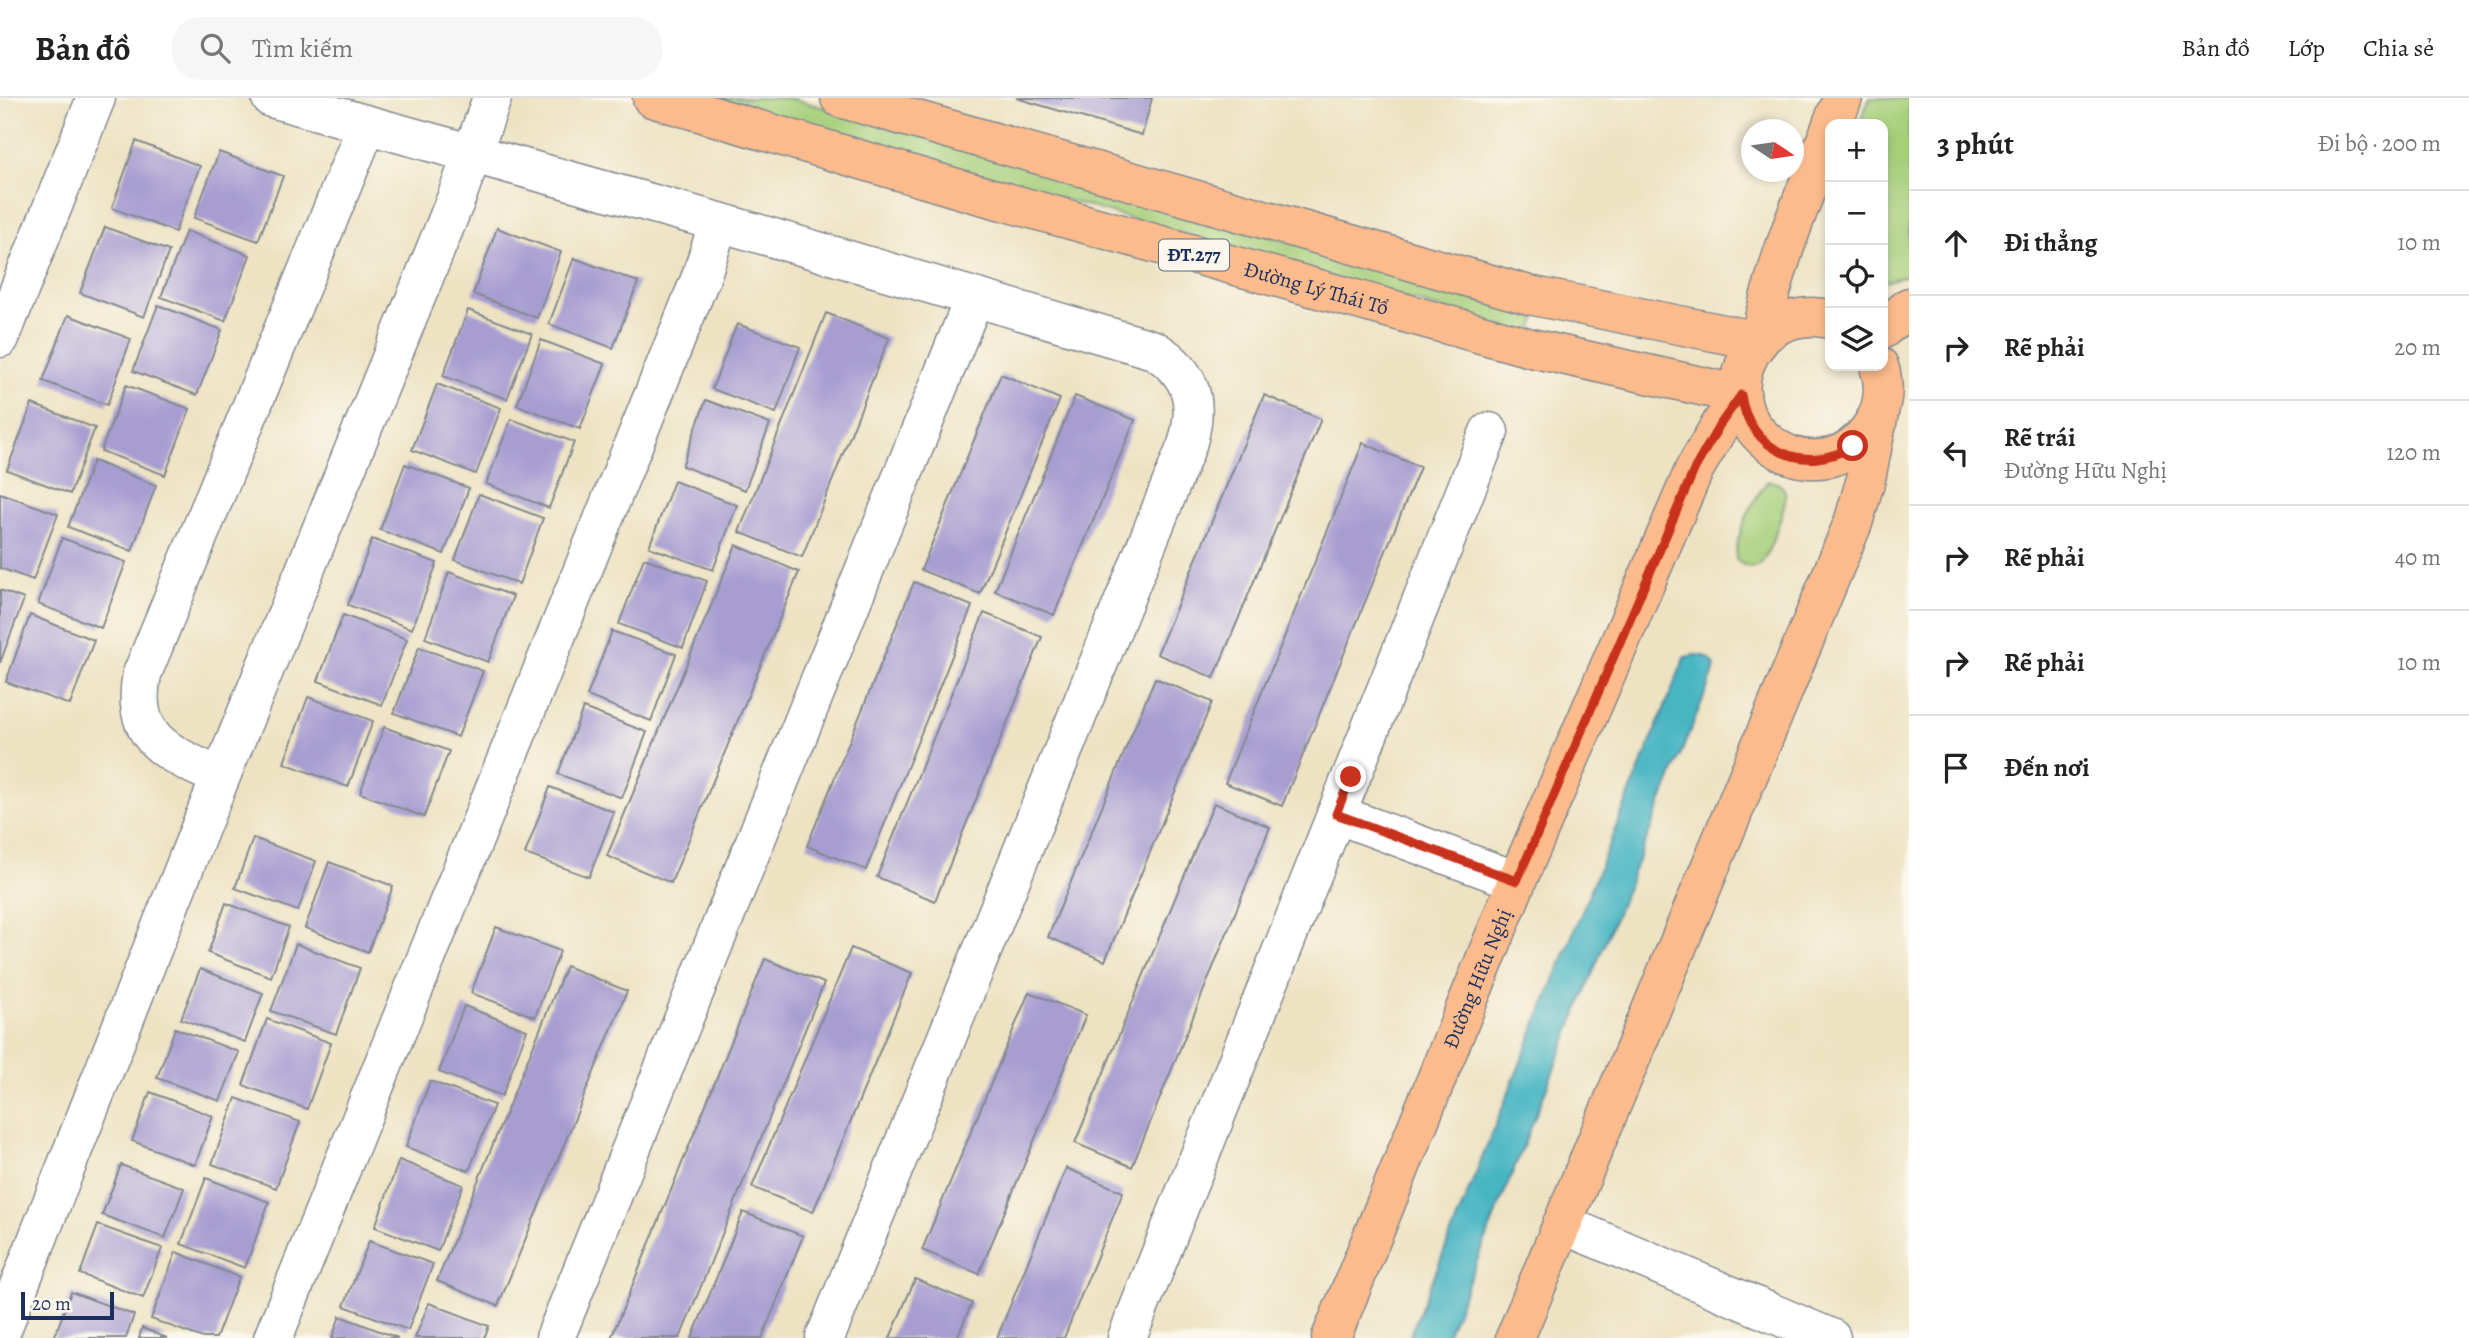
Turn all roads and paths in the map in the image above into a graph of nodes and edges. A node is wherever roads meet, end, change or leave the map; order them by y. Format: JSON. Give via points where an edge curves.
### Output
{"nodes":[{"id":1,"x":96,"y":98,"type":"edge"},
{"id":2,"x":271,"y":98,"type":"edge"},
{"id":3,"x":492,"y":98,"type":"edge"},
{"id":4,"x":652,"y":98,"type":"edge"},
{"id":5,"x":840,"y":98,"type":"edge"},
{"id":6,"x":1843,"y":98,"type":"edge"},
{"id":7,"x":1834,"y":119,"type":"edge"},
{"id":8,"x":367,"y":125,"type":"junction"},
{"id":9,"x":1825,"y":142,"type":"edge"},
{"id":10,"x":472,"y":154,"type":"junction"},
{"id":11,"x":719,"y":222,"type":"junction"},
{"id":12,"x":974,"y":298,"type":"junction"},
{"id":13,"x":1909,"y":307,"type":"edge"},
{"id":14,"x":1825,"y":319,"type":"edge"},
{"id":15,"x":1888,"y":325,"type":"edge"},
{"id":16,"x":0,"y":338,"type":"edge"},
{"id":17,"x":1759,"y":341,"type":"junction"},
{"id":18,"x":1909,"y":356,"type":"edge"},
{"id":19,"x":1888,"y":361,"type":"edge"},
{"id":20,"x":1880,"y":371,"type":"edge"},
{"id":21,"x":1741,"y":395,"type":"junction"},
{"id":22,"x":1889,"y":408,"type":"edge"},
{"id":23,"x":1489,"y":432,"type":"dead end"},
{"id":24,"x":220,"y":777,"type":"junction"},
{"id":25,"x":1336,"y":814,"type":"junction"},
{"id":26,"x":1517,"y":881,"type":"junction"},
{"id":27,"x":1562,"y":1224,"type":"junction"},
{"id":28,"x":0,"y":1334,"type":"edge"},
{"id":29,"x":273,"y":1338,"type":"edge"},
{"id":30,"x":555,"y":1338,"type":"edge"},
{"id":31,"x":825,"y":1338,"type":"edge"},
{"id":32,"x":1127,"y":1338,"type":"edge"},
{"id":33,"x":1331,"y":1338,"type":"edge"},
{"id":34,"x":1515,"y":1338,"type":"edge"},
{"id":35,"x":1831,"y":1338,"type":"edge"}],
"edges":[{"from":1,"to":16,"type":"street"},
{"from":2,"to":8,"type":"street"},
{"from":3,"to":10,"type":"street"},
{"from":4,"to":21,"type":"main road","name":"Đường Lý Thái Tổ","number":"ĐT.277","via":[[1531,348]]},
{"from":5,"to":17,"type":"main road","number":"ĐT.277","via":[[1529,295]]},
{"from":6,"to":7,"type":"main road"},
{"from":8,"to":10,"type":"street"},
{"from":8,"to":24,"type":"street","via":[[142,674],[139,704],[153,740]]},
{"from":9,"to":17,"type":"main road","via":[[1782,250]]},
{"from":10,"to":11,"type":"street"},
{"from":10,"to":24,"type":"street"},
{"from":11,"to":12,"type":"street"},
{"from":11,"to":29,"type":"street","via":[[701,277]]},
{"from":12,"to":30,"type":"street"},
{"from":12,"to":31,"type":"street","via":[[1154,350],[1183,373],[1190,391],[1192,428]]},
{"from":13,"to":15,"type":"main road"},
{"from":14,"to":17,"type":"main road","via":[[1786,321]]},
{"from":17,"to":21,"type":"main road","via":[[1742,371]]},
{"from":18,"to":19,"type":"main road"},
{"from":20,"to":22,"type":"main road"},
{"from":21,"to":22,"type":"main road","via":[[1747,418],[1763,440],[1801,458],[1841,453]]},
{"from":21,"to":26,"type":"main road","name":"Đường Hữu Nghị","via":[[1695,468]]},
{"from":22,"to":27,"type":"main road","via":[[1853,523]]},
{"from":23,"to":25,"type":"street"},
{"from":24,"to":28,"type":"street"},
{"from":25,"to":26,"type":"street"},
{"from":25,"to":32,"type":"street"},
{"from":26,"to":33,"type":"main road","name":"Đường Hữu Nghị"},
{"from":27,"to":34,"type":"main road"},
{"from":27,"to":35,"type":"street"}]}
